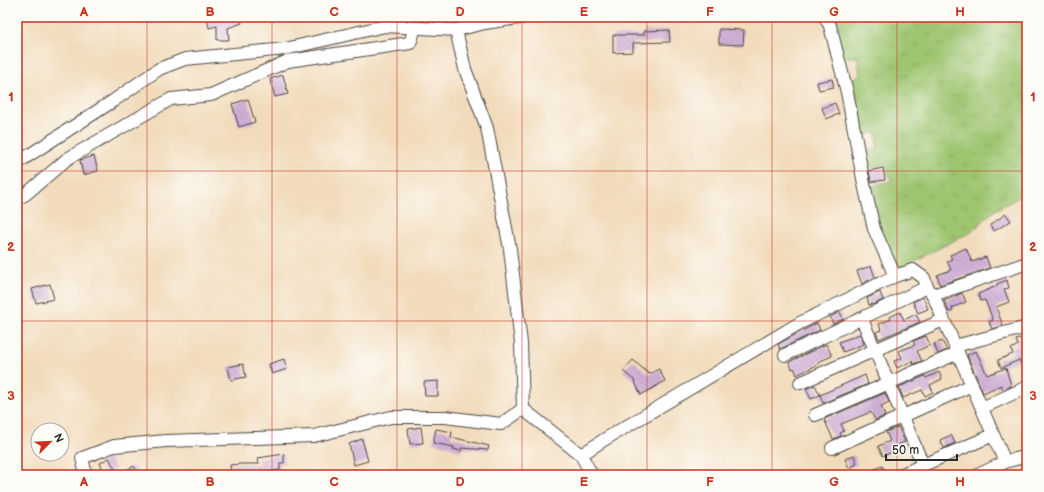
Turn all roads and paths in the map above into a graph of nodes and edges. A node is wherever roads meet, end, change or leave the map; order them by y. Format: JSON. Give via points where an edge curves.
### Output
{"nodes":[{"id":1,"x":526,"y":17,"type":"edge"},
{"id":2,"x":825,"y":17,"type":"edge"},
{"id":3,"x":415,"y":28,"type":"junction"},
{"id":4,"x":456,"y":30,"type":"junction"},
{"id":5,"x":17,"y":163,"type":"edge"},
{"id":6,"x":17,"y":199,"type":"edge"},
{"id":7,"x":1027,"y":263,"type":"edge"},
{"id":8,"x":895,"y":276,"type":"junction"},
{"id":9,"x":930,"y":291,"type":"junction"},
{"id":10,"x":862,"y":318,"type":"junction"},
{"id":11,"x":944,"y":320,"type":"junction"},
{"id":12,"x":1027,"y":327,"type":"edge"},
{"id":13,"x":874,"y":350,"type":"junction"},
{"id":14,"x":956,"y":350,"type":"junction"},
{"id":15,"x":785,"y":355,"type":"dead end"},
{"id":16,"x":800,"y":383,"type":"dead end"},
{"id":17,"x":888,"y":383,"type":"junction"},
{"id":18,"x":972,"y":385,"type":"junction"},
{"id":19,"x":1027,"y":388,"type":"edge"},
{"id":20,"x":982,"y":408,"type":"junction"},
{"id":21,"x":523,"y":409,"type":"junction"},
{"id":22,"x":815,"y":416,"type":"dead end"},
{"id":23,"x":902,"y":416,"type":"junction"},
{"id":24,"x":993,"y":435,"type":"junction"},
{"id":25,"x":832,"y":448,"type":"dead end"},
{"id":26,"x":581,"y":455,"type":"junction"},
{"id":27,"x":1027,"y":456,"type":"edge"},
{"id":28,"x":1005,"y":462,"type":"junction"},
{"id":29,"x":923,"y":465,"type":"junction"},
{"id":30,"x":86,"y":475,"type":"edge"},
{"id":31,"x":592,"y":475,"type":"edge"},
{"id":32,"x":900,"y":475,"type":"edge"},
{"id":33,"x":978,"y":475,"type":"edge"}],
"edges":[{"from":1,"to":4,"type":"street"},
{"from":2,"to":8,"type":"street","via":[[830,26],[847,92],[874,228]]},
{"from":3,"to":4,"type":"street"},
{"from":3,"to":5,"type":"street","via":[[386,26],[285,49],[185,59],[159,69]]},
{"from":3,"to":6,"type":"street","via":[[410,43],[288,61],[211,95],[171,100],[67,159]]},
{"from":4,"to":21,"type":"street","via":[[465,69],[487,128],[510,249],[521,342]]},
{"from":7,"to":9,"type":"street"},
{"from":8,"to":9,"type":"street","via":[[913,270],[924,278]]},
{"from":8,"to":26,"type":"street","via":[[798,324]]},
{"from":9,"to":10,"type":"street"},
{"from":9,"to":11,"type":"street"},
{"from":10,"to":13,"type":"street"},
{"from":10,"to":15,"type":"street"},
{"from":11,"to":13,"type":"street"},
{"from":11,"to":14,"type":"street"},
{"from":12,"to":14,"type":"street"},
{"from":13,"to":16,"type":"street"},
{"from":13,"to":17,"type":"street"},
{"from":14,"to":17,"type":"street"},
{"from":14,"to":18,"type":"street"},
{"from":17,"to":22,"type":"street"},
{"from":17,"to":23,"type":"street"},
{"from":18,"to":20,"type":"street"},
{"from":18,"to":23,"type":"street"},
{"from":19,"to":20,"type":"street"},
{"from":20,"to":24,"type":"street"},
{"from":21,"to":26,"type":"street"},
{"from":21,"to":30,"type":"street","via":[[501,424],[445,417],[391,418],[314,436],[166,441],[114,446],[82,458]]},
{"from":23,"to":25,"type":"street"},
{"from":23,"to":29,"type":"street"},
{"from":24,"to":28,"type":"street"},
{"from":24,"to":29,"type":"street"},
{"from":26,"to":31,"type":"street"},
{"from":27,"to":28,"type":"street"},
{"from":28,"to":33,"type":"street"},
{"from":29,"to":32,"type":"street"}]}
